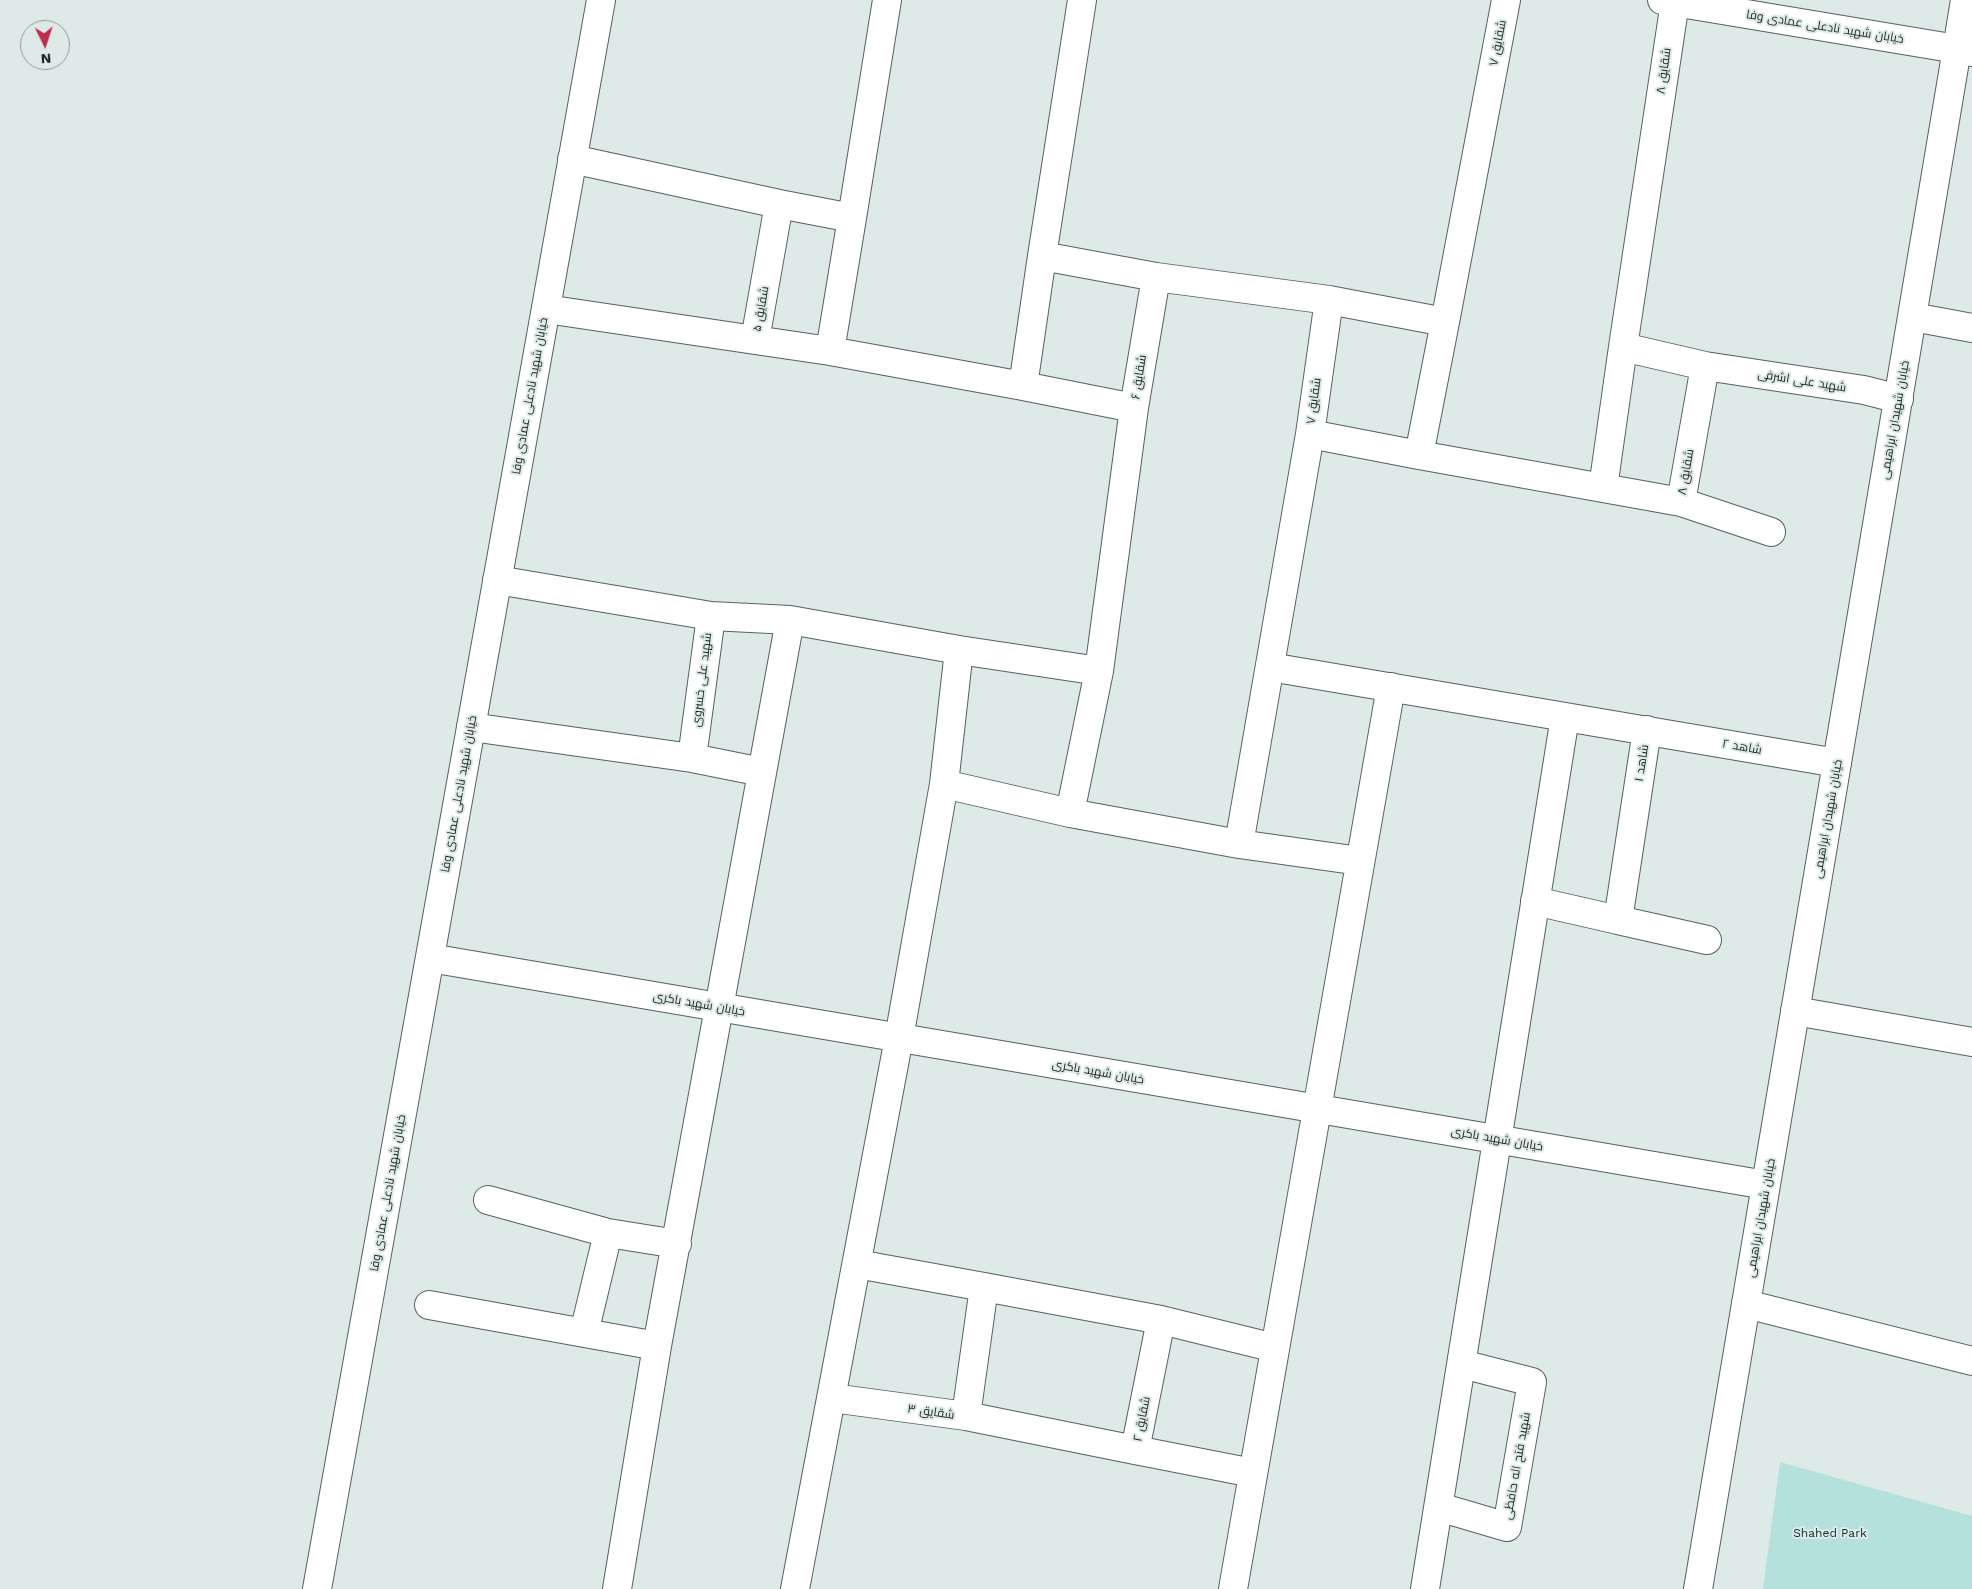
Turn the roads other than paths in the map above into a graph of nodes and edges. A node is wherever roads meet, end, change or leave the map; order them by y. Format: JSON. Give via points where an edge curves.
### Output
{"nodes":[{"id":1,"x":601,"y":0,"type":"edge"},
{"id":2,"x":887,"y":0,"type":"edge"},
{"id":3,"x":1082,"y":0,"type":"edge"},
{"id":4,"x":1506,"y":0,"type":"edge"},
{"id":5,"x":1965,"y":0,"type":"edge"},
{"id":6,"x":1669,"y":1,"type":"edge"},
{"id":7,"x":1965,"y":51,"type":"edge"},
{"id":8,"x":572,"y":159,"type":"junction"},
{"id":9,"x":779,"y":204,"type":"junction"},
{"id":10,"x":852,"y":218,"type":"junction"},
{"id":11,"x":1042,"y":256,"type":"junction"},
{"id":12,"x":1156,"y":277,"type":"junction"},
{"id":13,"x":1328,"y":300,"type":"junction"},
{"id":14,"x":546,"y":309,"type":"junction"},
{"id":15,"x":1912,"y":317,"type":"junction"},
{"id":16,"x":1445,"y":322,"type":"junction"},
{"id":17,"x":1972,"y":328,"type":"edge"},
{"id":18,"x":756,"y":340,"type":"junction"},
{"id":19,"x":1623,"y":348,"type":"junction"},
{"id":20,"x":830,"y":351,"type":"junction"},
{"id":21,"x":1705,"y":366,"type":"junction"},
{"id":22,"x":1023,"y":386,"type":"junction"},
{"id":23,"x":1899,"y":399,"type":"junction"},
{"id":24,"x":1134,"y":408,"type":"junction"},
{"id":25,"x":1310,"y":434,"type":"junction"},
{"id":26,"x":1419,"y":455,"type":"junction"},
{"id":27,"x":1603,"y":488,"type":"junction"},
{"id":28,"x":1681,"y":502,"type":"junction"},
{"id":29,"x":1771,"y":532,"type":"dead end"},
{"id":30,"x":497,"y":580,"type":"junction"},
{"id":31,"x":711,"y":616,"type":"junction"},
{"id":32,"x":790,"y":620,"type":"junction"},
{"id":33,"x":959,"y":650,"type":"junction"},
{"id":34,"x":1270,"y":667,"type":"junction"},
{"id":35,"x":1098,"y":671,"type":"junction"},
{"id":36,"x":1391,"y":688,"type":"junction"},
{"id":37,"x":1565,"y":717,"type":"junction"},
{"id":38,"x":471,"y":727,"type":"junction"},
{"id":39,"x":1647,"y":730,"type":"junction"},
{"id":40,"x":692,"y":758,"type":"junction"},
{"id":41,"x":1837,"y":763,"type":"junction"},
{"id":42,"x":762,"y":772,"type":"junction"},
{"id":43,"x":944,"y":784,"type":"junction"},
{"id":44,"x":1070,"y":813,"type":"junction"},
{"id":45,"x":1239,"y":844,"type":"junction"},
{"id":46,"x":1360,"y":861,"type":"junction"},
{"id":47,"x":1535,"y":901,"type":"junction"},
{"id":48,"x":1618,"y":920,"type":"junction"},
{"id":49,"x":1707,"y":940,"type":"dead end"},
{"id":50,"x":430,"y":958,"type":"junction"},
{"id":51,"x":718,"y":1007,"type":"junction"},
{"id":52,"x":1795,"y":1011,"type":"junction"},
{"id":53,"x":899,"y":1038,"type":"junction"},
{"id":54,"x":1972,"y":1042,"type":"edge"},
{"id":55,"x":1317,"y":1109,"type":"junction"},
{"id":56,"x":1498,"y":1140,"type":"junction"},
{"id":57,"x":1766,"y":1185,"type":"junction"},
{"id":58,"x":488,"y":1200,"type":"dead end"},
{"id":59,"x":608,"y":1233,"type":"junction"},
{"id":60,"x":677,"y":1244,"type":"junction"},
{"id":61,"x":857,"y":1264,"type":"junction"},
{"id":62,"x":984,"y":1286,"type":"junction"},
{"id":63,"x":1746,"y":1304,"type":"junction"},
{"id":64,"x":429,"y":1305,"type":"dead end"},
{"id":65,"x":1161,"y":1320,"type":"junction"},
{"id":66,"x":584,"y":1333,"type":"junction"},
{"id":67,"x":657,"y":1346,"type":"junction"},
{"id":68,"x":1275,"y":1348,"type":"junction"},
{"id":69,"x":1972,"y":1361,"type":"edge"},
{"id":70,"x":1462,"y":1364,"type":"junction"},
{"id":71,"x":832,"y":1398,"type":"junction"},
{"id":72,"x":966,"y":1416,"type":"junction"},
{"id":73,"x":1135,"y":1450,"type":"junction"},
{"id":74,"x":1253,"y":1473,"type":"junction"},
{"id":75,"x":1438,"y":1507,"type":"junction"},
{"id":76,"x":317,"y":1589,"type":"edge"},
{"id":77,"x":617,"y":1589,"type":"edge"},
{"id":78,"x":795,"y":1589,"type":"edge"},
{"id":79,"x":1233,"y":1589,"type":"edge"},
{"id":80,"x":1425,"y":1589,"type":"edge"},
{"id":81,"x":1698,"y":1589,"type":"edge"}],
"edges":[{"from":1,"to":8,"type":"street","name":"خیابان شهید نادعلی عمادی وفا"},
{"from":2,"to":10,"type":"street"},
{"from":3,"to":11,"type":"street"},
{"from":4,"to":16,"type":"street","name":"شقایق ۷"},
{"from":5,"to":7,"type":"street","name":"خیابان شهیدان ابراهیمی"},
{"from":6,"to":7,"type":"street","name":"خیابان شهید نادعلی عمادی وفا"},
{"from":6,"to":19,"type":"street","name":"شقایق ۸"},
{"from":7,"to":15,"type":"street","name":"خیابان شهیدان ابراهیمی"},
{"from":8,"to":9,"type":"street"},
{"from":8,"to":14,"type":"street","name":"خیابان شهید نادعلی عمادی وفا"},
{"from":9,"to":10,"type":"street"},
{"from":9,"to":18,"type":"street","name":"شقایق ۵"},
{"from":10,"to":20,"type":"street"},
{"from":11,"to":12,"type":"street"},
{"from":11,"to":22,"type":"street"},
{"from":12,"to":13,"type":"street"},
{"from":12,"to":24,"type":"street","name":"شقایق ۶"},
{"from":13,"to":16,"type":"street"},
{"from":13,"to":25,"type":"street","name":"شقایق ۷"},
{"from":14,"to":18,"type":"street"},
{"from":14,"to":30,"type":"street","name":"خیابان شهید نادعلی عمادی وفا"},
{"from":15,"to":17,"type":"street"},
{"from":15,"to":23,"type":"street","name":"خیابان شهیدان ابراهیمی"},
{"from":16,"to":26,"type":"street","name":"شقایق ۷"},
{"from":18,"to":20,"type":"street","name":"شقایق ۵"},
{"from":19,"to":21,"type":"street"},
{"from":19,"to":27,"type":"street","name":"شقایق ۸"},
{"from":20,"to":22,"type":"street","name":"شقایق ۵"},
{"from":21,"to":23,"type":"street","name":"شهید علی اشرفی","via":[[1864,390]]},
{"from":21,"to":28,"type":"street","name":"شقایق ۸"},
{"from":22,"to":24,"type":"street","name":"شقایق ۶"},
{"from":23,"to":41,"type":"street","name":"خیابان شهیدان ابراهیمی"},
{"from":24,"to":35,"type":"street"},
{"from":25,"to":26,"type":"street","name":"شقایق ۷"},
{"from":25,"to":34,"type":"street"},
{"from":26,"to":27,"type":"street"},
{"from":27,"to":28,"type":"street","name":"شقایق ۸"},
{"from":28,"to":29,"type":"street"},
{"from":30,"to":31,"type":"street"},
{"from":30,"to":38,"type":"street","name":"خیابان شهید نادعلی عمادی وفا"},
{"from":31,"to":32,"type":"street","name":"شهید علی خسروی"},
{"from":31,"to":40,"type":"street","name":"شهید علی خسروی"},
{"from":32,"to":33,"type":"street","name":"شهید علی خسروی"},
{"from":32,"to":42,"type":"street"},
{"from":33,"to":35,"type":"street","name":"شهید علی خسروی"},
{"from":33,"to":43,"type":"street"},
{"from":34,"to":36,"type":"street","name":"شاهد ۱"},
{"from":34,"to":45,"type":"street"},
{"from":35,"to":44,"type":"street"},
{"from":36,"to":37,"type":"street","name":"شاهد ۱"},
{"from":36,"to":46,"type":"street"},
{"from":37,"to":39,"type":"street","name":"شاهد ۱"},
{"from":37,"to":47,"type":"street"},
{"from":38,"to":40,"type":"street"},
{"from":38,"to":50,"type":"street","name":"خیابان شهید نادعلی عمادی وفا"},
{"from":39,"to":41,"type":"street","name":"شاهد ۲"},
{"from":39,"to":48,"type":"street","name":"شاهد ۱"},
{"from":40,"to":42,"type":"street"},
{"from":41,"to":52,"type":"street","name":"خیابان شهیدان ابراهیمی"},
{"from":42,"to":51,"type":"street"},
{"from":43,"to":44,"type":"street"},
{"from":43,"to":53,"type":"street"},
{"from":44,"to":45,"type":"street"},
{"from":45,"to":46,"type":"street"},
{"from":46,"to":55,"type":"street"},
{"from":47,"to":48,"type":"street"},
{"from":47,"to":56,"type":"street"},
{"from":48,"to":49,"type":"street"},
{"from":50,"to":51,"type":"street","name":"خیابان شهید باکری"},
{"from":50,"to":76,"type":"street","name":"خیابان شهید نادعلی عمادی وفا"},
{"from":51,"to":53,"type":"street","name":"خیابان شهید باکری"},
{"from":51,"to":60,"type":"street"},
{"from":52,"to":54,"type":"street"},
{"from":52,"to":57,"type":"street","name":"خیابان شهیدان ابراهیمی"},
{"from":53,"to":55,"type":"street","name":"خیابان شهید باکری"},
{"from":53,"to":61,"type":"street"},
{"from":55,"to":56,"type":"street","name":"خیابان شهید باکری"},
{"from":55,"to":68,"type":"street"},
{"from":56,"to":57,"type":"street","name":"خیابان شهید باکری"},
{"from":56,"to":70,"type":"street"},
{"from":57,"to":63,"type":"street","name":"خیابان شهیدان ابراهیمی"},
{"from":58,"to":59,"type":"street"},
{"from":59,"to":60,"type":"street"},
{"from":59,"to":66,"type":"street"},
{"from":60,"to":67,"type":"street"},
{"from":61,"to":62,"type":"street"},
{"from":61,"to":71,"type":"street"},
{"from":62,"to":65,"type":"street"},
{"from":62,"to":72,"type":"street","name":"شقایق ۳"},
{"from":63,"to":69,"type":"street"},
{"from":63,"to":81,"type":"street","name":"خیابان شهیدان ابراهیمی"},
{"from":64,"to":66,"type":"street"},
{"from":65,"to":68,"type":"street"},
{"from":65,"to":73,"type":"street","name":"شقایق ۲"},
{"from":66,"to":67,"type":"street"},
{"from":67,"to":77,"type":"street"},
{"from":68,"to":74,"type":"street"},
{"from":70,"to":75,"type":"street"},
{"from":70,"to":75,"type":"street","name":"شهید فتح اله حافظی","via":[[1532,1382],[1506,1527]]},
{"from":71,"to":72,"type":"street","name":"شقایق ۳"},
{"from":71,"to":78,"type":"street"},
{"from":72,"to":73,"type":"street"},
{"from":73,"to":74,"type":"street","name":"شقایق ۲"},
{"from":74,"to":79,"type":"street"},
{"from":75,"to":80,"type":"street"}]}
